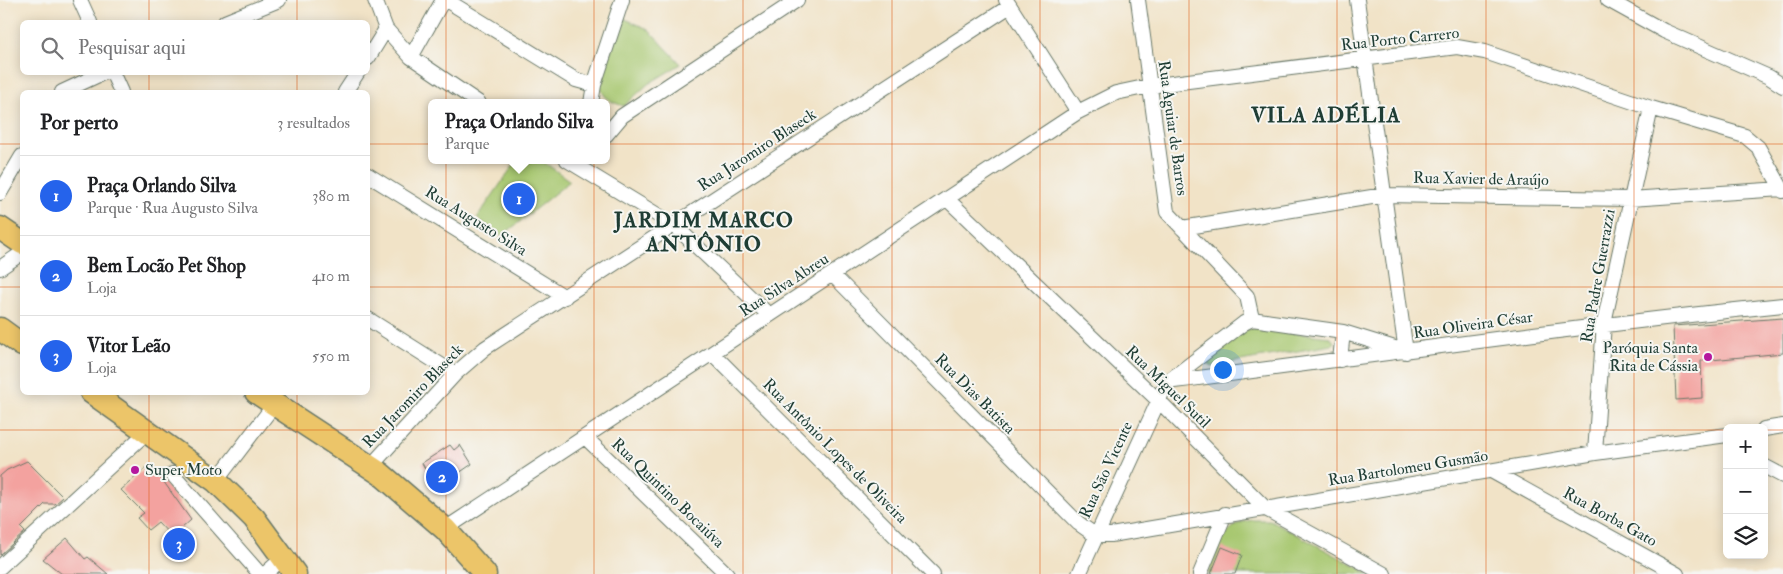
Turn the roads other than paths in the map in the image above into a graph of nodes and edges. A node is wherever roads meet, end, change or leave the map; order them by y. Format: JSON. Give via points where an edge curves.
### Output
{"nodes":[{"id":1,"x":80,"y":0,"type":"edge"},
{"id":2,"x":278,"y":0,"type":"edge"},
{"id":3,"x":375,"y":0,"type":"edge"},
{"id":4,"x":444,"y":0,"type":"edge"},
{"id":5,"x":622,"y":0,"type":"edge"},
{"id":6,"x":798,"y":0,"type":"edge"},
{"id":7,"x":1138,"y":0,"type":"edge"},
{"id":8,"x":1357,"y":0,"type":"edge"},
{"id":9,"x":1608,"y":0,"type":"edge"},
{"id":10,"x":1008,"y":3,"type":"edge"},
{"id":11,"x":89,"y":20,"type":"edge"},
{"id":12,"x":229,"y":20,"type":"edge"},
{"id":13,"x":386,"y":29,"type":"junction"},
{"id":14,"x":370,"y":55,"type":"edge"},
{"id":15,"x":410,"y":57,"type":"junction"},
{"id":16,"x":1365,"y":59,"type":"junction"},
{"id":17,"x":99,"y":75,"type":"edge"},
{"id":18,"x":113,"y":75,"type":"edge"},
{"id":19,"x":356,"y":75,"type":"edge"},
{"id":20,"x":594,"y":85,"type":"junction"},
{"id":21,"x":1149,"y":86,"type":"junction"},
{"id":22,"x":1783,"y":86,"type":"edge"},
{"id":23,"x":66,"y":90,"type":"edge"},
{"id":24,"x":120,"y":90,"type":"edge"},
{"id":25,"x":346,"y":90,"type":"edge"},
{"id":26,"x":473,"y":99,"type":"edge"},
{"id":27,"x":592,"y":99,"type":"edge"},
{"id":28,"x":1650,"y":108,"type":"junction"},
{"id":29,"x":1078,"y":112,"type":"junction"},
{"id":30,"x":610,"y":130,"type":"edge"},
{"id":31,"x":20,"y":159,"type":"edge"},
{"id":32,"x":583,"y":164,"type":"edge"},
{"id":33,"x":370,"y":176,"type":"edge"},
{"id":34,"x":1783,"y":190,"type":"edge"},
{"id":35,"x":0,"y":193,"type":"edge"},
{"id":36,"x":1384,"y":195,"type":"junction"},
{"id":37,"x":947,"y":199,"type":"junction"},
{"id":38,"x":1630,"y":199,"type":"junction"},
{"id":39,"x":674,"y":226,"type":"junction"},
{"id":40,"x":0,"y":228,"type":"edge"},
{"id":41,"x":1182,"y":228,"type":"junction"},
{"id":42,"x":20,"y":241,"type":"edge"},
{"id":43,"x":20,"y":254,"type":"edge"},
{"id":44,"x":0,"y":268,"type":"edge"},
{"id":45,"x":832,"y":274,"type":"junction"},
{"id":46,"x":565,"y":297,"type":"junction"},
{"id":47,"x":1783,"y":305,"type":"edge"},
{"id":48,"x":769,"y":315,"type":"junction"},
{"id":49,"x":1252,"y":319,"type":"junction"},
{"id":50,"x":370,"y":320,"type":"edge"},
{"id":51,"x":1604,"y":324,"type":"junction"},
{"id":52,"x":0,"y":329,"type":"edge"},
{"id":53,"x":1343,"y":332,"type":"junction"},
{"id":54,"x":20,"y":344,"type":"edge"},
{"id":55,"x":1406,"y":352,"type":"junction"},
{"id":56,"x":712,"y":353,"type":"junction"},
{"id":57,"x":1198,"y":358,"type":"junction"},
{"id":58,"x":1340,"y":360,"type":"junction"},
{"id":59,"x":455,"y":374,"type":"junction"},
{"id":60,"x":1205,"y":377,"type":"junction"},
{"id":61,"x":1167,"y":382,"type":"junction"},
{"id":62,"x":95,"y":395,"type":"edge"},
{"id":63,"x":265,"y":399,"type":"edge"},
{"id":64,"x":1158,"y":400,"type":"junction"},
{"id":65,"x":1783,"y":426,"type":"edge"},
{"id":66,"x":1768,"y":428,"type":"edge"},
{"id":67,"x":147,"y":432,"type":"junction"},
{"id":68,"x":585,"y":436,"type":"junction"},
{"id":69,"x":1723,"y":436,"type":"edge"},
{"id":70,"x":1712,"y":437,"type":"junction"},
{"id":71,"x":1723,"y":443,"type":"edge"},
{"id":72,"x":1595,"y":454,"type":"junction"},
{"id":73,"x":370,"y":467,"type":"junction"},
{"id":74,"x":1526,"y":467,"type":"junction"},
{"id":75,"x":1768,"y":468,"type":"edge"},
{"id":76,"x":1493,"y":472,"type":"junction"},
{"id":77,"x":172,"y":474,"type":"dead end"},
{"id":78,"x":1783,"y":476,"type":"edge"},
{"id":79,"x":216,"y":481,"type":"junction"},
{"id":80,"x":1525,"y":490,"type":"junction"},
{"id":81,"x":1266,"y":509,"type":"junction"},
{"id":82,"x":1225,"y":514,"type":"junction"},
{"id":83,"x":445,"y":529,"type":"junction"},
{"id":84,"x":1096,"y":535,"type":"junction"},
{"id":85,"x":289,"y":565,"type":"edge"},
{"id":86,"x":0,"y":567,"type":"edge"},
{"id":87,"x":260,"y":574,"type":"edge"},
{"id":88,"x":264,"y":574,"type":"edge"},
{"id":89,"x":485,"y":574,"type":"edge"},
{"id":90,"x":727,"y":574,"type":"edge"},
{"id":91,"x":933,"y":574,"type":"edge"},
{"id":92,"x":1080,"y":574,"type":"edge"},
{"id":93,"x":1200,"y":574,"type":"edge"},
{"id":94,"x":1384,"y":574,"type":"edge"},
{"id":95,"x":1677,"y":574,"type":"edge"}],
"edges":[{"from":1,"to":11,"type":"street"},
{"from":2,"to":12,"type":"street"},
{"from":3,"to":13,"type":"street"},
{"from":4,"to":15,"type":"street"},
{"from":4,"to":20,"type":"street","via":[[576,80]]},
{"from":5,"to":20,"type":"street"},
{"from":6,"to":30,"type":"street","via":[[622,116]]},
{"from":7,"to":21,"type":"street","name":"Rua Aguiar de Barros"},
{"from":8,"to":16,"type":"street"},
{"from":9,"to":22,"type":"street","via":[[1664,31]]},
{"from":10,"to":29,"type":"street"},
{"from":10,"to":39,"type":"street","name":"Rua Jaromiro Blaseck"},
{"from":13,"to":14,"type":"street"},
{"from":13,"to":15,"type":"street"},
{"from":15,"to":26,"type":"street"},
{"from":16,"to":21,"type":"street","name":"Rua Porto Carrero"},
{"from":16,"to":28,"type":"street","name":"Rua Porto Carrero","via":[[1457,48],[1485,52]]},
{"from":16,"to":36,"type":"street"},
{"from":17,"to":23,"type":"street"},
{"from":18,"to":24,"type":"street"},
{"from":19,"to":25,"type":"street"},
{"from":20,"to":27,"type":"street"},
{"from":21,"to":29,"type":"street","name":"Rua Silva Abreu","via":[[1116,93]]},
{"from":21,"to":41,"type":"street","name":"Rua Aguiar de Barros","via":[[1167,212]]},
{"from":28,"to":34,"type":"street","name":"Rua Porto Carrero","via":[[1745,136],[1758,147]]},
{"from":28,"to":38,"type":"street","name":"Rua Padre Guerrazzi"},
{"from":29,"to":37,"type":"street","name":"Rua Silva Abreu"},
{"from":31,"to":35,"type":"street"},
{"from":32,"to":39,"type":"street"},
{"from":33,"to":46,"type":"street","name":"Rua Augusto Silva"},
{"from":34,"to":38,"type":"street","name":"Rua Xavier de Araújo"},
{"from":36,"to":38,"type":"street","name":"Rua Xavier de Araújo"},
{"from":36,"to":41,"type":"street","name":"Rua Xavier de Araújo"},
{"from":36,"to":55,"type":"street"},
{"from":37,"to":45,"type":"street","name":"Rua Silva Abreu"},
{"from":37,"to":64,"type":"street","name":"Rua Miguel Sutil"},
{"from":38,"to":51,"type":"street","name":"Rua Padre Guerrazzi"},
{"from":39,"to":46,"type":"street","name":"Rua Jaromiro Blaseck"},
{"from":39,"to":48,"type":"street"},
{"from":40,"to":42,"type":"main road"},
{"from":41,"to":49,"type":"street","name":"Rua Aguiar de Barros","via":[[1247,296]]},
{"from":43,"to":44,"type":"street"},
{"from":45,"to":48,"type":"street","name":"Rua Silva Abreu"},
{"from":45,"to":84,"type":"street","name":"Rua Dias Batista","via":[[1078,523]]},
{"from":46,"to":59,"type":"street","name":"Rua Jaromiro Blaseck","via":[[486,348]]},
{"from":47,"to":51,"type":"street","name":"Rua Oliveira César"},
{"from":48,"to":56,"type":"street","name":"Rua Silva Abreu"},
{"from":49,"to":53,"type":"street"},
{"from":49,"to":57,"type":"street"},
{"from":50,"to":59,"type":"street"},
{"from":51,"to":55,"type":"street","name":"Rua Oliveira César"},
{"from":51,"to":72,"type":"street","name":"Rua Padre Guerrazzi"},
{"from":52,"to":54,"type":"main road"},
{"from":53,"to":55,"type":"street"},
{"from":53,"to":58,"type":"street"},
{"from":55,"to":58,"type":"street","name":"Rua Oliveira César"},
{"from":56,"to":68,"type":"street","name":"Rua Silva Abreu"},
{"from":56,"to":91,"type":"street","name":"Rua Antônio Lopes de Oliveira"},
{"from":57,"to":60,"type":"street","via":[[1193,369]]},
{"from":57,"to":61,"type":"street"},
{"from":58,"to":60,"type":"street","name":"Rua Oliveira César"},
{"from":59,"to":73,"type":"street","name":"Rua Jaromiro Blaseck"},
{"from":60,"to":61,"type":"street","name":"Rua Oliveira César"},
{"from":61,"to":64,"type":"street","name":"Rua São Vicente"},
{"from":62,"to":67,"type":"main road"},
{"from":63,"to":73,"type":"main road"},
{"from":63,"to":79,"type":"street"},
{"from":64,"to":81,"type":"street","name":"Rua Miguel Sutil"},
{"from":64,"to":84,"type":"street","name":"Rua São Vicente"},
{"from":65,"to":66,"type":"street"},
{"from":67,"to":79,"type":"main road"},
{"from":67,"to":86,"type":"street"},
{"from":68,"to":83,"type":"street","name":"Rua Silva Abreu"},
{"from":68,"to":90,"type":"street","name":"Rua Quintino Bocaiúva"},
{"from":69,"to":70,"type":"street","name":"Rua Bartolomeu Gusmão"},
{"from":70,"to":71,"type":"street"},
{"from":70,"to":72,"type":"street","name":"Rua Bartolomeu Gusmão"},
{"from":72,"to":74,"type":"street","name":"Rua Bartolomeu Gusmão"},
{"from":73,"to":83,"type":"main road"},
{"from":74,"to":76,"type":"street","name":"Rua Bartolomeu Gusmão"},
{"from":74,"to":80,"type":"street"},
{"from":75,"to":78,"type":"street"},
{"from":76,"to":80,"type":"street","name":"Rua Borba Gato"},
{"from":76,"to":81,"type":"street","name":"Rua Bartolomeu Gusmão"},
{"from":77,"to":87,"type":"street"},
{"from":79,"to":85,"type":"main road","via":[[254,518]]},
{"from":80,"to":95,"type":"street","name":"Rua Borba Gato"},
{"from":81,"to":82,"type":"street","name":"Rua Bartolomeu Gusmão"},
{"from":81,"to":94,"type":"street","name":"Rua Miguel Sutil"},
{"from":82,"to":84,"type":"street","name":"Rua Bartolomeu Gusmão","via":[[1112,535]]},
{"from":82,"to":93,"type":"street"},
{"from":83,"to":89,"type":"main road"},
{"from":84,"to":92,"type":"street","name":"Rua São Vicente"},
{"from":85,"to":88,"type":"street"}]}
